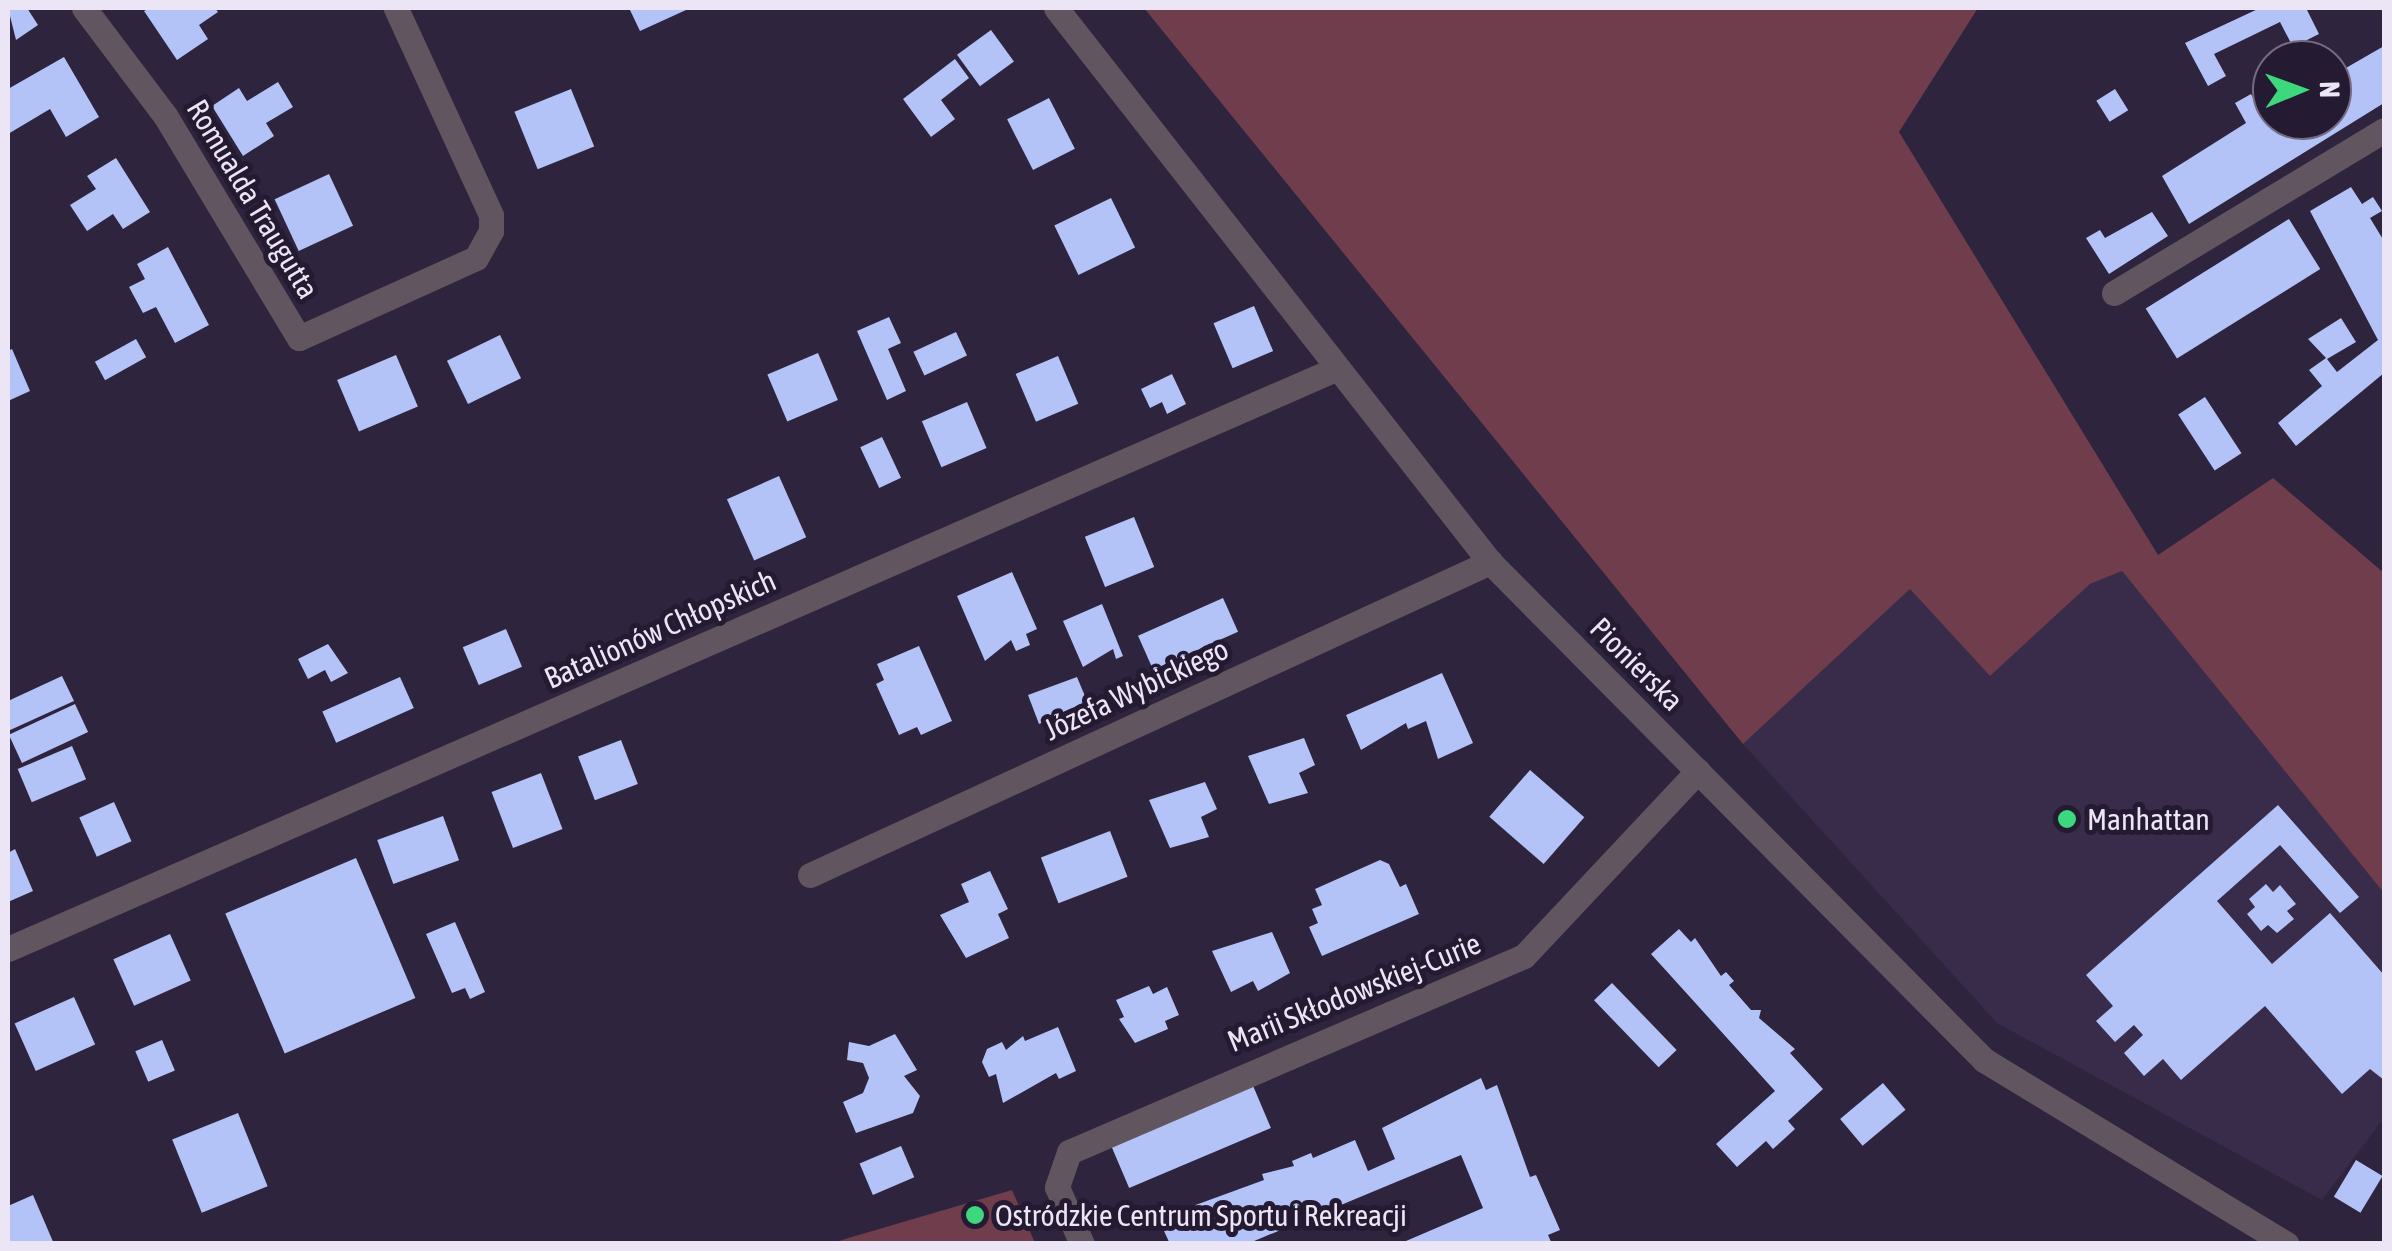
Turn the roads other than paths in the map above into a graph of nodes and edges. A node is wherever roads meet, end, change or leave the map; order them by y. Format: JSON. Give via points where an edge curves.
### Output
{"nodes":[{"id":1,"x":84,"y":8,"type":"edge"},
{"id":2,"x":396,"y":8,"type":"edge"},
{"id":3,"x":1056,"y":8,"type":"edge"},
{"id":4,"x":2384,"y":130,"type":"edge"},
{"id":5,"x":2114,"y":294,"type":"dead end"},
{"id":6,"x":1338,"y":368,"type":"junction"},
{"id":7,"x":1490,"y":562,"type":"junction"},
{"id":8,"x":1698,"y":771,"type":"junction"},
{"id":9,"x":810,"y":876,"type":"dead end"},
{"id":10,"x":8,"y":950,"type":"edge"},
{"id":11,"x":1082,"y":1244,"type":"edge"},
{"id":12,"x":2287,"y":1244,"type":"edge"}],
"edges":[{"from":1,"to":2,"type":"street","name":"Romualda Traugutta","via":[[166,117],[299,338],[476,258],[491,231],[490,215]]},
{"from":3,"to":6,"type":"street","name":"Pionierska"},
{"from":4,"to":5,"type":"street"},
{"from":6,"to":7,"type":"street","name":"Pionierska"},
{"from":6,"to":10,"type":"street","name":"Batalionów Chłopskich"},
{"from":7,"to":8,"type":"street","name":"Pionierska"},
{"from":7,"to":9,"type":"street","name":"Józefa Wybickiego"},
{"from":8,"to":11,"type":"street","name":"Marii Skłodowskiej-Curie","via":[[1524,956],[1069,1152],[1057,1188]]},
{"from":8,"to":12,"type":"street","name":"Pionierska","via":[[1984,1060]]}]}
